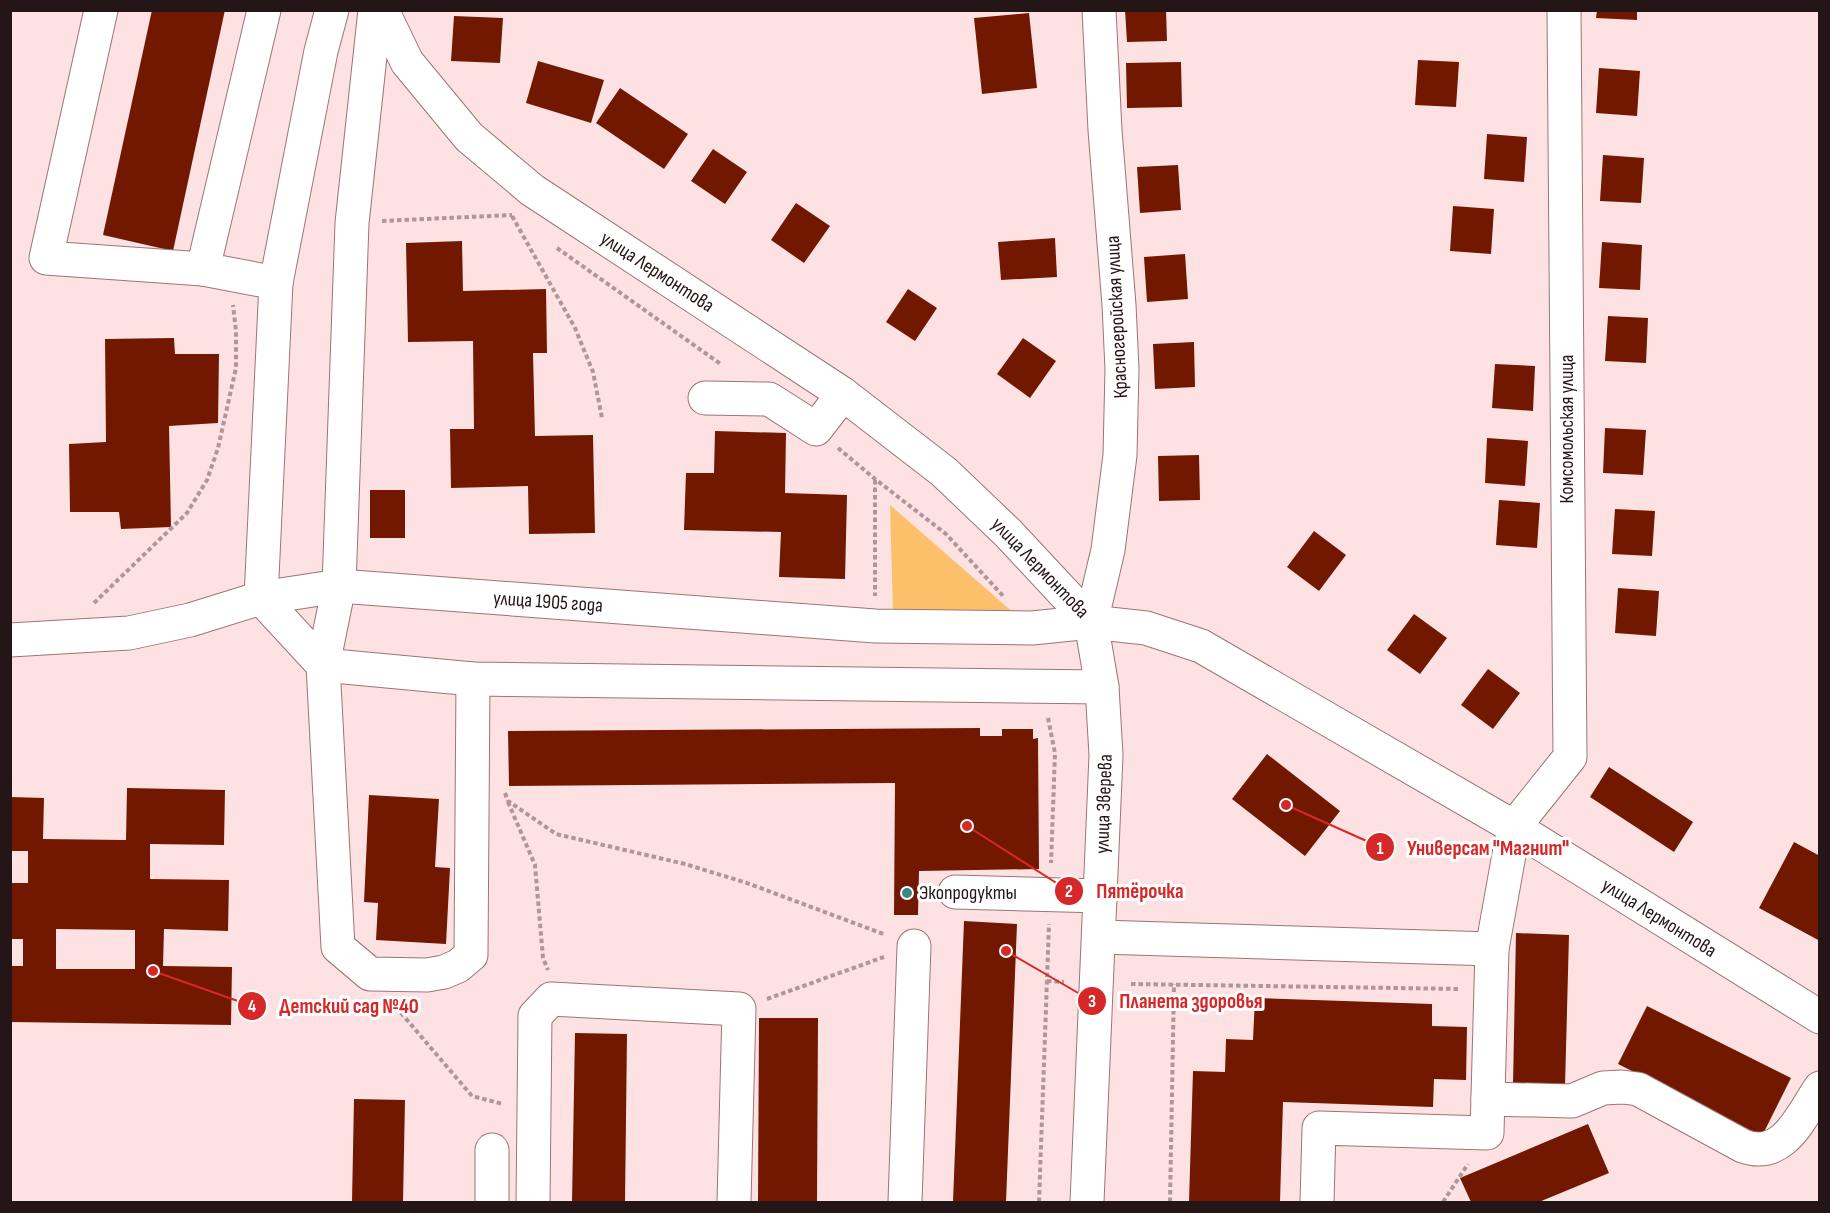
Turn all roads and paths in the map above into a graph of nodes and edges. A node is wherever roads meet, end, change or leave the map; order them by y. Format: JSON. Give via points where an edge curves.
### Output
{"nodes":[{"id":1,"x":101,"y":10,"type":"edge"},
{"id":2,"x":264,"y":10,"type":"edge"},
{"id":3,"x":332,"y":10,"type":"edge"},
{"id":4,"x":375,"y":10,"type":"edge"},
{"id":5,"x":382,"y":10,"type":"edge"},
{"id":6,"x":1099,"y":10,"type":"edge"},
{"id":7,"x":1564,"y":10,"type":"edge"},
{"id":8,"x":512,"y":215,"type":"junction"},
{"id":9,"x":521,"y":222,"type":"dead end"},
{"id":10,"x":352,"y":223,"type":"junction"},
{"id":11,"x":550,"y":242,"type":"dead end"},
{"id":12,"x":217,"y":272,"type":"junction"},
{"id":13,"x":276,"y":283,"type":"junction"},
{"id":14,"x":731,"y":372,"type":"dead end"},
{"id":15,"x":843,"y":394,"type":"junction"},
{"id":16,"x":705,"y":398,"type":"dead end"},
{"id":17,"x":603,"y":418,"type":"dead end"},
{"id":18,"x":816,"y":429,"type":"junction"},
{"id":19,"x":874,"y":479,"type":"junction"},
{"id":20,"x":339,"y":586,"type":"junction"},
{"id":21,"x":261,"y":598,"type":"junction"},
{"id":22,"x":93,"y":604,"type":"dead end"},
{"id":23,"x":1091,"y":622,"type":"junction"},
{"id":24,"x":875,"y":626,"type":"junction"},
{"id":25,"x":1032,"y":628,"type":"junction"},
{"id":26,"x":10,"y":640,"type":"edge"},
{"id":27,"x":323,"y":665,"type":"junction"},
{"id":28,"x":472,"y":679,"type":"junction"},
{"id":29,"x":1043,"y":687,"type":"junction"},
{"id":30,"x":1102,"y":687,"type":"junction"},
{"id":31,"x":504,"y":790,"type":"dead end"},
{"id":32,"x":507,"y":801,"type":"junction"},
{"id":33,"x":1514,"y":827,"type":"junction"},
{"id":34,"x":955,"y":892,"type":"dead end"},
{"id":35,"x":1050,"y":895,"type":"junction"},
{"id":36,"x":1101,"y":896,"type":"junction"},
{"id":37,"x":1099,"y":937,"type":"junction"},
{"id":38,"x":914,"y":946,"type":"junction"},
{"id":39,"x":1492,"y":949,"type":"junction"},
{"id":40,"x":370,"y":974,"type":"junction"},
{"id":41,"x":1131,"y":984,"type":"dead end"},
{"id":42,"x":1174,"y":984,"type":"junction"},
{"id":43,"x":795,"y":989,"type":"dead end"},
{"id":44,"x":1491,"y":990,"type":"junction"},
{"id":45,"x":550,"y":999,"type":"junction"},
{"id":46,"x":1820,"y":1017,"type":"edge"},
{"id":47,"x":1820,"y":1088,"type":"edge"},
{"id":48,"x":472,"y":1096,"type":"dead end"},
{"id":49,"x":1488,"y":1099,"type":"junction"},
{"id":50,"x":1487,"y":1133,"type":"junction"},
{"id":51,"x":492,"y":1150,"type":"dead end"},
{"id":52,"x":492,"y":1203,"type":"edge"},
{"id":53,"x":533,"y":1203,"type":"edge"},
{"id":54,"x":734,"y":1203,"type":"edge"},
{"id":55,"x":905,"y":1203,"type":"edge"},
{"id":56,"x":1039,"y":1203,"type":"edge"},
{"id":57,"x":1087,"y":1203,"type":"edge"},
{"id":58,"x":1170,"y":1203,"type":"edge"},
{"id":59,"x":1317,"y":1203,"type":"edge"},
{"id":60,"x":1443,"y":1203,"type":"edge"}],
"edges":[{"from":1,"to":12,"type":"street","via":[[46,258]]},
{"from":2,"to":12,"type":"street"},
{"from":3,"to":13,"type":"street"},
{"from":4,"to":10,"type":"street"},
{"from":5,"to":15,"type":"street","name":"улица Лермонтова","via":[[407,62],[469,137],[532,190]]},
{"from":6,"to":23,"type":"street","name":"Красногеройская улица","via":[[1122,369],[1120,455],[1108,550]]},
{"from":7,"to":33,"type":"street","name":"Комсомольская улица","via":[[1570,757]]},
{"from":8,"to":9,"type":"path"},
{"from":8,"to":10,"type":"path"},
{"from":8,"to":17,"type":"path","via":[[575,328],[593,372]]},
{"from":10,"to":20,"type":"street"},
{"from":11,"to":14,"type":"path"},
{"from":12,"to":13,"type":"street"},
{"from":12,"to":22,"type":"path","via":[[236,331],[236,368],[207,480],[187,513]]},
{"from":13,"to":21,"type":"street"},
{"from":15,"to":18,"type":"street"},
{"from":15,"to":23,"type":"street","name":"улица Лермонтова","via":[[944,472],[1008,533]]},
{"from":16,"to":18,"type":"street","via":[[769,399]]},
{"from":18,"to":19,"type":"path"},
{"from":19,"to":24,"type":"path"},
{"from":19,"to":25,"type":"path","via":[[946,534]]},
{"from":20,"to":21,"type":"street","name":"улица 1905 года"},
{"from":20,"to":24,"type":"street","name":"улица 1905 года"},
{"from":20,"to":27,"type":"street"},
{"from":21,"to":26,"type":"street","name":"улица 1905 года","via":[[190,620],[129,633]]},
{"from":21,"to":27,"type":"street"},
{"from":23,"to":25,"type":"street","name":"улица 1905 года"},
{"from":23,"to":30,"type":"street","name":"улица Зверева"},
{"from":23,"to":33,"type":"street","name":"улица Лермонтова","via":[[1146,628],[1201,646]]},
{"from":24,"to":25,"type":"street","name":"улица 1905 года"},
{"from":27,"to":28,"type":"street"},
{"from":27,"to":40,"type":"street","via":[[338,947]]},
{"from":28,"to":29,"type":"street"},
{"from":28,"to":40,"type":"street","via":[[471,955],[444,972]]},
{"from":29,"to":30,"type":"street"},
{"from":29,"to":35,"type":"path","via":[[1055,753]]},
{"from":30,"to":36,"type":"street","name":"улица Зверева","via":[[1106,755]]},
{"from":31,"to":32,"type":"path"},
{"from":32,"to":38,"type":"path","via":[[556,834],[737,880]]},
{"from":32,"to":45,"type":"path","via":[[535,865],[543,958],[555,986]]},
{"from":33,"to":39,"type":"street"},
{"from":33,"to":46,"type":"street","name":"улица Лермонтова"},
{"from":34,"to":35,"type":"street"},
{"from":35,"to":36,"type":"street"},
{"from":35,"to":56,"type":"path"},
{"from":36,"to":37,"type":"street","name":"улица Зверева"},
{"from":37,"to":39,"type":"street"},
{"from":37,"to":57,"type":"street","name":"улица Зверева"},
{"from":38,"to":43,"type":"path"},
{"from":38,"to":55,"type":"street"},
{"from":39,"to":44,"type":"street"},
{"from":40,"to":48,"type":"path"},
{"from":41,"to":42,"type":"path"},
{"from":42,"to":44,"type":"path"},
{"from":42,"to":58,"type":"path"},
{"from":44,"to":49,"type":"street"},
{"from":45,"to":53,"type":"street","via":[[535,1016]]},
{"from":45,"to":54,"type":"street","via":[[739,1010]]},
{"from":47,"to":49,"type":"street","via":[[1779,1144],[1755,1150],[1638,1089],[1603,1088],[1572,1101]]},
{"from":49,"to":50,"type":"street"},
{"from":50,"to":59,"type":"street","via":[[1319,1128]]},
{"from":50,"to":60,"type":"path"},
{"from":51,"to":52,"type":"street"}]}
